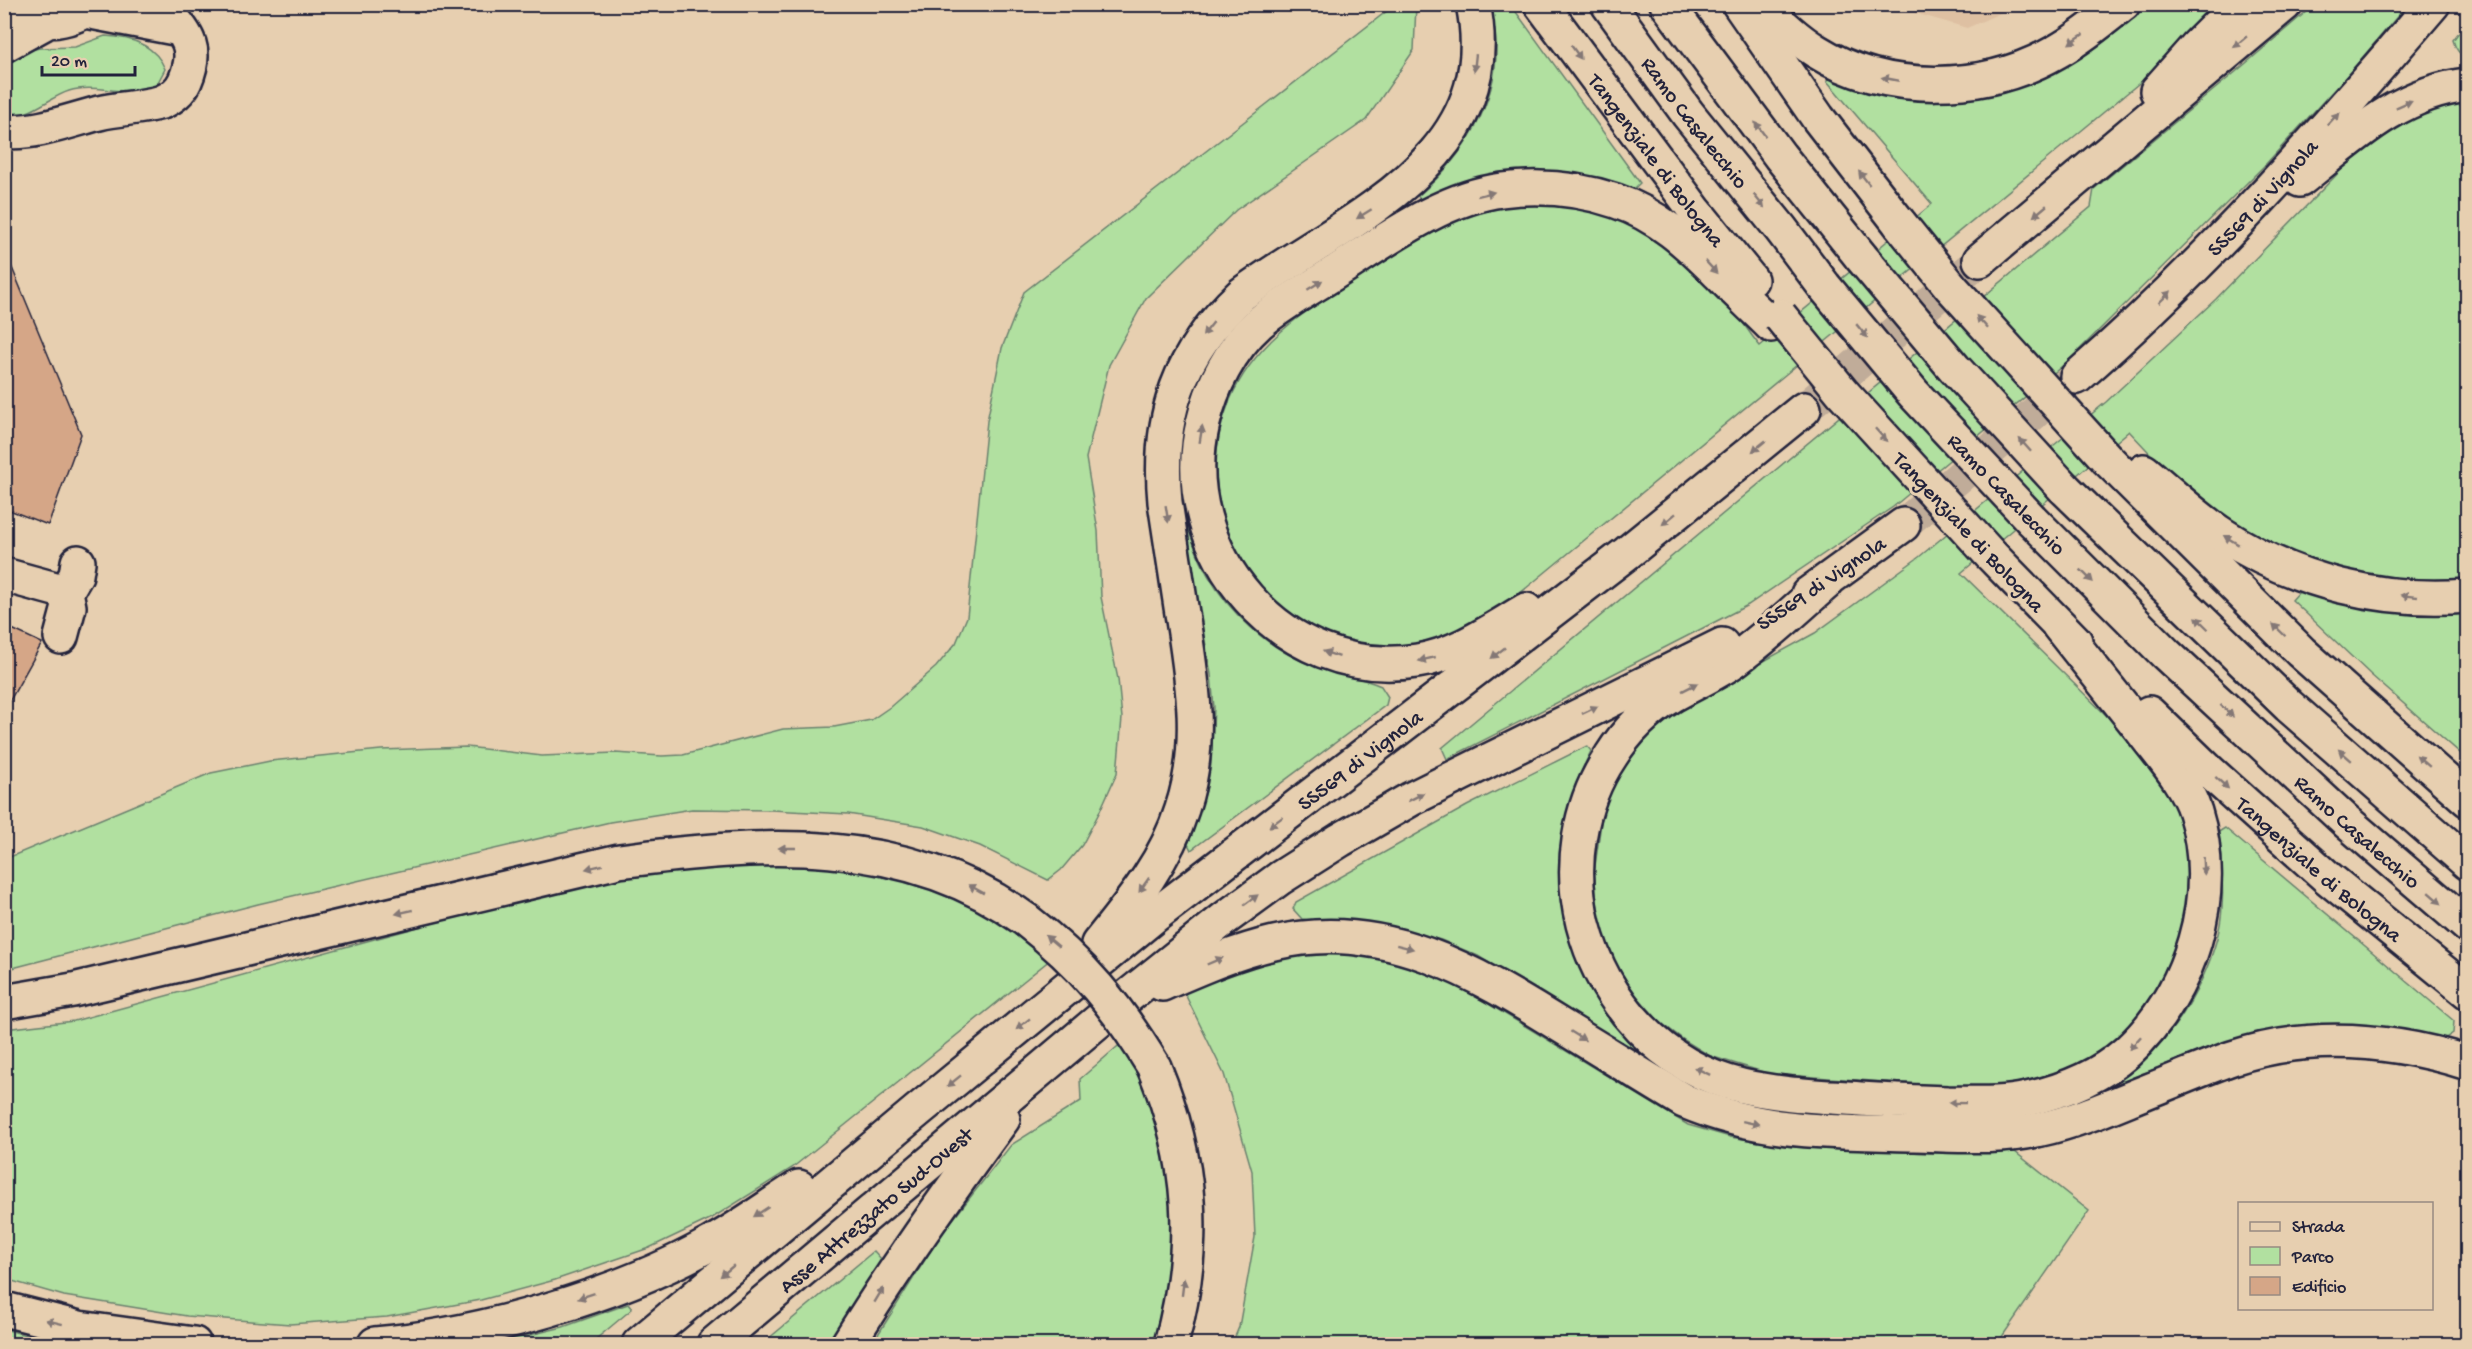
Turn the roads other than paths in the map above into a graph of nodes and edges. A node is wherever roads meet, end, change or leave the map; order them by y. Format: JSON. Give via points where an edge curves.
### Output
{"nodes":[{"id":1,"x":1473,"y":4,"type":"edge"},
{"id":2,"x":1541,"y":4,"type":"edge"},
{"id":3,"x":1608,"y":4,"type":"edge"},
{"id":4,"x":1667,"y":4,"type":"edge"},
{"id":5,"x":1739,"y":4,"type":"edge"},
{"id":6,"x":1760,"y":4,"type":"edge"},
{"id":7,"x":2123,"y":4,"type":"edge"},
{"id":8,"x":2239,"y":4,"type":"edge"},
{"id":9,"x":2285,"y":4,"type":"edge"},
{"id":10,"x":2433,"y":4,"type":"edge"},
{"id":11,"x":4,"y":7,"type":"edge"},
{"id":12,"x":91,"y":8,"type":"edge"},
{"id":13,"x":1681,"y":19,"type":"edge"},
{"id":14,"x":46,"y":22,"type":"junction"},
{"id":15,"x":176,"y":24,"type":"edge"},
{"id":16,"x":4,"y":45,"type":"edge"},
{"id":17,"x":2468,"y":85,"type":"edge"},
{"id":18,"x":4,"y":131,"type":"edge"},
{"id":19,"x":2085,"y":174,"type":"junction"},
{"id":20,"x":2208,"y":255,"type":"junction"},
{"id":21,"x":1980,"y":260,"type":"tunnel mouth"},
{"id":22,"x":1775,"y":320,"type":"junction"},
{"id":23,"x":2077,"y":377,"type":"tunnel mouth"},
{"id":24,"x":1804,"y":409,"type":"tunnel mouth"},
{"id":25,"x":2114,"y":456,"type":"junction"},
{"id":26,"x":1903,"y":525,"type":"tunnel mouth"},
{"id":27,"x":1627,"y":553,"type":"junction"},
{"id":28,"x":78,"y":562,"type":"dead end"},
{"id":29,"x":4,"y":575,"type":"edge"},
{"id":30,"x":1826,"y":583,"type":"junction"},
{"id":31,"x":66,"y":592,"type":"junction"},
{"id":32,"x":2468,"y":596,"type":"edge"},
{"id":33,"x":2060,"y":626,"type":"junction"},
{"id":34,"x":61,"y":637,"type":"dead end"},
{"id":35,"x":2468,"y":800,"type":"edge"},
{"id":36,"x":2468,"y":863,"type":"edge"},
{"id":37,"x":2468,"y":926,"type":"edge"},
{"id":38,"x":2468,"y":992,"type":"edge"},
{"id":39,"x":1054,"y":998,"type":"junction"},
{"id":40,"x":1122,"y":1001,"type":"junction"},
{"id":41,"x":4,"y":1002,"type":"edge"},
{"id":42,"x":2468,"y":1063,"type":"edge"},
{"id":43,"x":1037,"y":1074,"type":"junction"},
{"id":44,"x":916,"y":1112,"type":"junction"},
{"id":45,"x":4,"y":1309,"type":"edge"},
{"id":46,"x":194,"y":1344,"type":"edge"},
{"id":47,"x":375,"y":1344,"type":"edge"},
{"id":48,"x":639,"y":1344,"type":"edge"},
{"id":49,"x":714,"y":1344,"type":"edge"},
{"id":50,"x":848,"y":1344,"type":"edge"},
{"id":51,"x":1171,"y":1344,"type":"edge"}],
"edges":[{"from":1,"to":39,"type":"main road","one_way":true,"via":[[1474,69],[1460,115],[1446,140],[1402,187],[1242,294],[1219,315],[1202,338],[1178,386],[1167,421],[1162,474],[1193,686],[1196,734],[1192,769],[1173,834],[1153,872]]},
{"from":2,"to":22,"type":"main road","name":"Tangenziale di Bologna","one_way":true},
{"from":3,"to":37,"type":"main road","name":"Ramo Casalecchio","one_way":true,"bridge":true,"via":[[1688,114],[1913,393],[2166,654],[2347,822]]},
{"from":4,"to":13,"type":"main road","name":"Ramo Casalecchio"},
{"from":25,"to":5,"type":"main road","one_way":true,"bridge":true,"via":[[2021,366],[1951,287],[1818,118]]},
{"from":7,"to":6,"type":"main road","one_way":true,"via":[[2055,53],[2021,68],[1945,83],[1908,82],[1845,65],[1792,34]]},
{"from":8,"to":19,"type":"main road"},
{"from":9,"to":19,"type":"main road","one_way":true},
{"from":20,"to":10,"type":"main road","name":"SS569 di Vignola","one_way":true},
{"from":11,"to":14,"type":"main road","via":[[31,20]]},
{"from":12,"to":14,"type":"main road"},
{"from":12,"to":15,"type":"main road"},
{"from":36,"to":13,"type":"main road","name":"Ramo Casalecchio","one_way":true,"bridge":true,"via":[[2289,706],[2064,488],[1955,369],[1861,257],[1780,156]]},
{"from":14,"to":16,"type":"main road"},
{"from":15,"to":18,"type":"main road","via":[[192,47],[190,69],[184,85],[163,102]]},
{"from":20,"to":17,"type":"main road","one_way":true,"via":[[2366,126],[2424,94]]},
{"from":19,"to":21,"type":"main road","one_way":true},
{"from":23,"to":20,"type":"main road","name":"SS569 di Vignola","one_way":true},
{"from":27,"to":22,"type":"main road","one_way":true,"via":[[1458,649],[1414,662],[1346,660],[1280,627],[1253,606],[1220,561],[1202,508],[1199,480],[1198,450],[1213,394],[1237,348],[1258,324],[1287,303],[1436,212],[1500,190],[1541,188],[1592,194],[1644,213],[1668,227]]},
{"from":22,"to":33,"type":"main road","name":"Tangenziale di Bologna","one_way":true,"bridge":true},
{"from":24,"to":27,"type":"main road","name":"SS569 di Vignola","one_way":true},
{"from":32,"to":25,"type":"main road","one_way":true,"via":[[2420,598],[2348,588],[2282,567],[2221,534]]},
{"from":35,"to":25,"type":"main road","one_way":true,"via":[[2301,652]]},
{"from":26,"to":30,"type":"main road","name":"SS569 di Vignola"},
{"from":27,"to":39,"type":"main road","name":"SS569 di Vignola","one_way":true,"via":[[1221,864]]},
{"from":28,"to":31,"type":"main road"},
{"from":29,"to":31,"type":"main road"},
{"from":33,"to":30,"type":"main road","one_way":true,"via":[[2163,758],[2194,808],[2204,861],[2204,897],[2190,956],[2164,1006],[2126,1053],[2099,1072],[2072,1086],[2022,1101],[1886,1101],[1740,1086],[1685,1063],[1662,1048],[1623,1010],[1608,986],[1595,960],[1579,907],[1576,884],[1581,828],[1606,764],[1641,719],[1670,697],[1738,658]]},
{"from":40,"to":30,"type":"main road","name":"SS569 di Vignola","one_way":true,"via":[[1233,912],[1340,840],[1421,794],[1772,618]]},
{"from":31,"to":34,"type":"main road","via":[[69,608]]},
{"from":33,"to":38,"type":"main road","name":"Tangenziale di Bologna","one_way":true,"via":[[2210,772],[2328,878]]},
{"from":39,"to":44,"type":"main road","name":"SS569 di Vignola","one_way":true},
{"from":40,"to":42,"type":"main road","one_way":true,"via":[[1223,957],[1275,942],[1315,937],[1383,942],[1418,950],[1492,982],[1684,1101],[1741,1121],[1818,1132],[1986,1136],[2040,1130],[2234,1058],[2317,1041],[2400,1046]]},
{"from":40,"to":43,"type":"main road","name":"SS569 di Vignola"},
{"from":51,"to":41,"type":"main road","one_way":true,"bridge":true,"via":[[1181,1310],[1188,1204],[1177,1128],[1154,1067],[1129,1025],[1062,950],[1004,904],[935,871],[847,852],[793,848],[693,852],[620,861],[85,988]]},
{"from":43,"to":49,"type":"main road","name":"Asse Attrezzato Sud-Ovest"},
{"from":50,"to":43,"type":"main road","one_way":true,"via":[[931,1216]]},
{"from":44,"to":47,"type":"main road","one_way":true,"via":[[711,1244],[659,1271],[540,1312],[469,1330]]},
{"from":44,"to":48,"type":"main road","one_way":true},
{"from":46,"to":45,"type":"main road","one_way":true,"via":[[79,1328]]}]}
